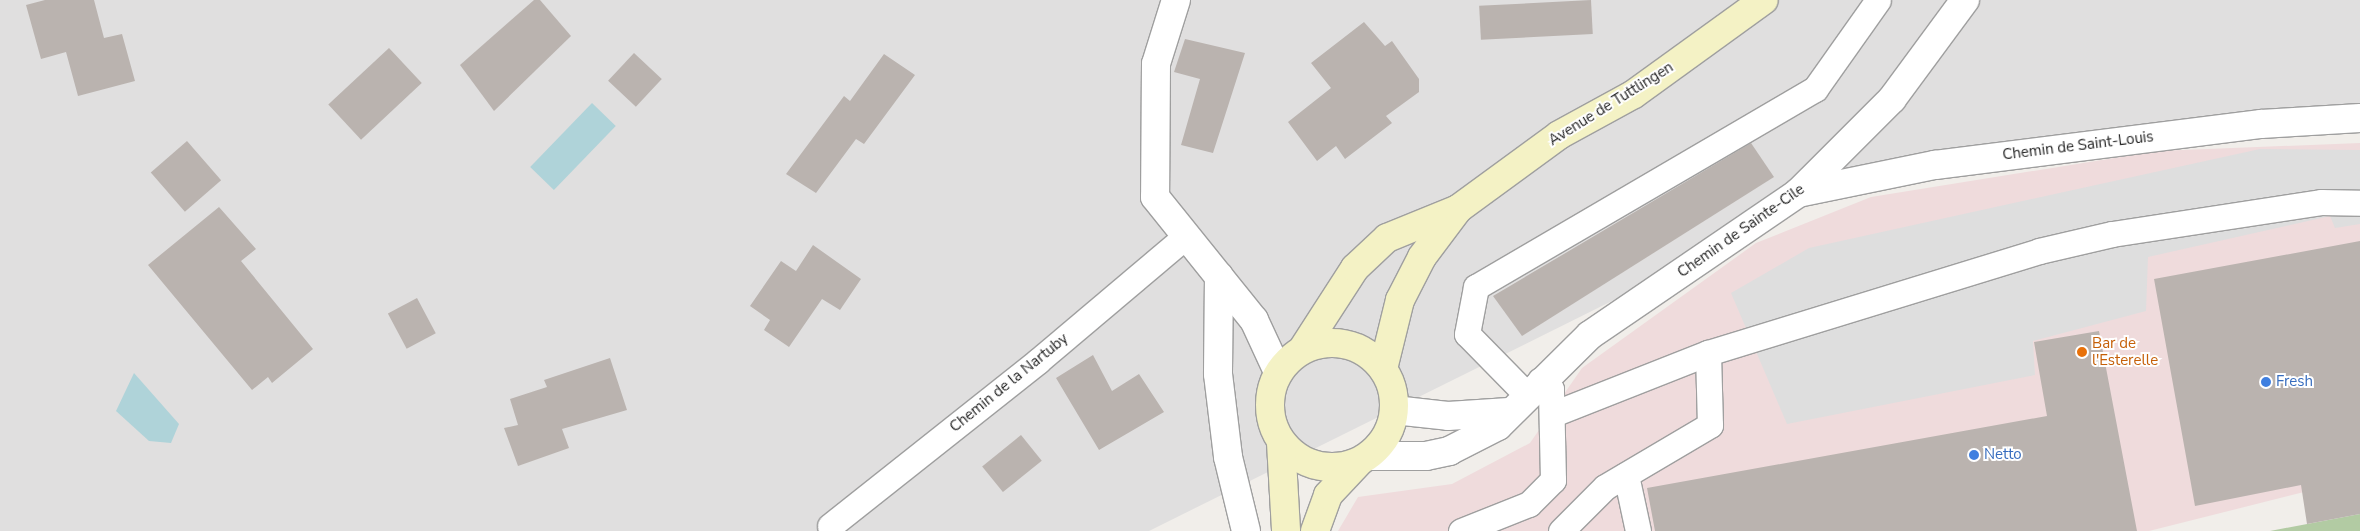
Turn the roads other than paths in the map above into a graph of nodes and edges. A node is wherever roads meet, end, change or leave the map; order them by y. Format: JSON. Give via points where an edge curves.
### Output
{"nodes":[{"id":1,"x":1176,"y":0,"type":"edge"},
{"id":2,"x":1764,"y":0,"type":"edge"},
{"id":3,"x":1878,"y":0,"type":"edge"},
{"id":4,"x":1965,"y":0,"type":"edge"},
{"id":5,"x":2360,"y":118,"type":"edge"},
{"id":6,"x":1798,"y":194,"type":"junction"},
{"id":7,"x":2360,"y":203,"type":"edge"},
{"id":8,"x":1458,"y":209,"type":"junction"},
{"id":9,"x":1186,"y":236,"type":"junction"},
{"id":10,"x":1219,"y":276,"type":"junction"},
{"id":11,"x":1302,"y":350,"type":"junction"},
{"id":12,"x":1708,"y":353,"type":"junction"},
{"id":13,"x":1383,"y":369,"type":"junction"},
{"id":14,"x":1278,"y":372,"type":"junction"},
{"id":15,"x":1525,"y":395,"type":"junction"},
{"id":16,"x":1394,"y":410,"type":"junction"},
{"id":17,"x":1553,"y":414,"type":"junction"},
{"id":18,"x":1281,"y":443,"type":"junction"},
{"id":19,"x":1364,"y":459,"type":"junction"},
{"id":20,"x":1626,"y":475,"type":"junction"},
{"id":21,"x":830,"y":526,"type":"dead end"},
{"id":22,"x":1246,"y":531,"type":"edge"},
{"id":23,"x":1286,"y":531,"type":"edge"},
{"id":24,"x":1315,"y":531,"type":"edge"},
{"id":25,"x":1460,"y":531,"type":"edge"},
{"id":26,"x":1561,"y":531,"type":"edge"},
{"id":27,"x":1638,"y":531,"type":"edge"}],
"edges":[{"from":1,"to":9,"type":"street","via":[[1156,64],[1155,197]]},
{"from":2,"to":8,"type":"main road","name":"Avenue de Tuttlingen","via":[[1634,94],[1559,135]]},
{"from":3,"to":15,"type":"lane","via":[[1815,89],[1476,287],[1467,334]]},
{"from":4,"to":6,"type":"street","name":"Chemin de Sainte-Cile","via":[[1892,99]]},
{"from":5,"to":6,"type":"street","name":"Chemin de Saint-Louis","via":[[2252,125],[1945,164]]},
{"from":6,"to":15,"type":"street","name":"Chemin de Sainte-Cile","via":[[1590,335]]},
{"from":7,"to":12,"type":"lane","via":[[2321,202],[2112,234],[2039,251]]},
{"from":8,"to":11,"type":"main road","name":"Avenue de Tuttlingen","via":[[1387,238],[1355,268]]},
{"from":8,"to":13,"type":"main road","name":"Avenue de Tuttlingen","via":[[1422,257],[1400,300]]},
{"from":9,"to":10,"type":"street"},
{"from":9,"to":21,"type":"lane","name":"Chemin de la Nartuby","via":[[1038,361]]},
{"from":10,"to":14,"type":"street","via":[[1254,320]]},
{"from":10,"to":22,"type":"street","via":[[1218,374],[1228,457]]},
{"from":11,"to":13,"type":"main road","via":[[1337,342],[1355,346]]},
{"from":11,"to":14,"type":"main road"},
{"from":12,"to":17,"type":"lane"},
{"from":12,"to":20,"type":"lane","via":[[1710,425]]},
{"from":13,"to":16,"type":"main road","via":[[1393,388]]},
{"from":14,"to":18,"type":"main road","via":[[1269,408]]},
{"from":15,"to":16,"type":"street","via":[[1448,416]]},
{"from":15,"to":17,"type":"lane","via":[[1551,389]]},
{"from":15,"to":19,"type":"street","name":"Chemin de Sainte-Cile","via":[[1485,435],[1449,451],[1426,456]]},
{"from":16,"to":19,"type":"main road","via":[[1382,443]]},
{"from":17,"to":25,"type":"lane","via":[[1553,480],[1529,504]]},
{"from":18,"to":19,"type":"main road","via":[[1317,466],[1339,468]]},
{"from":18,"to":23,"type":"main road"},
{"from":19,"to":24,"type":"main road","via":[[1328,495]]},
{"from":20,"to":26,"type":"lane","via":[[1605,487]]},
{"from":20,"to":27,"type":"lane"}]}
